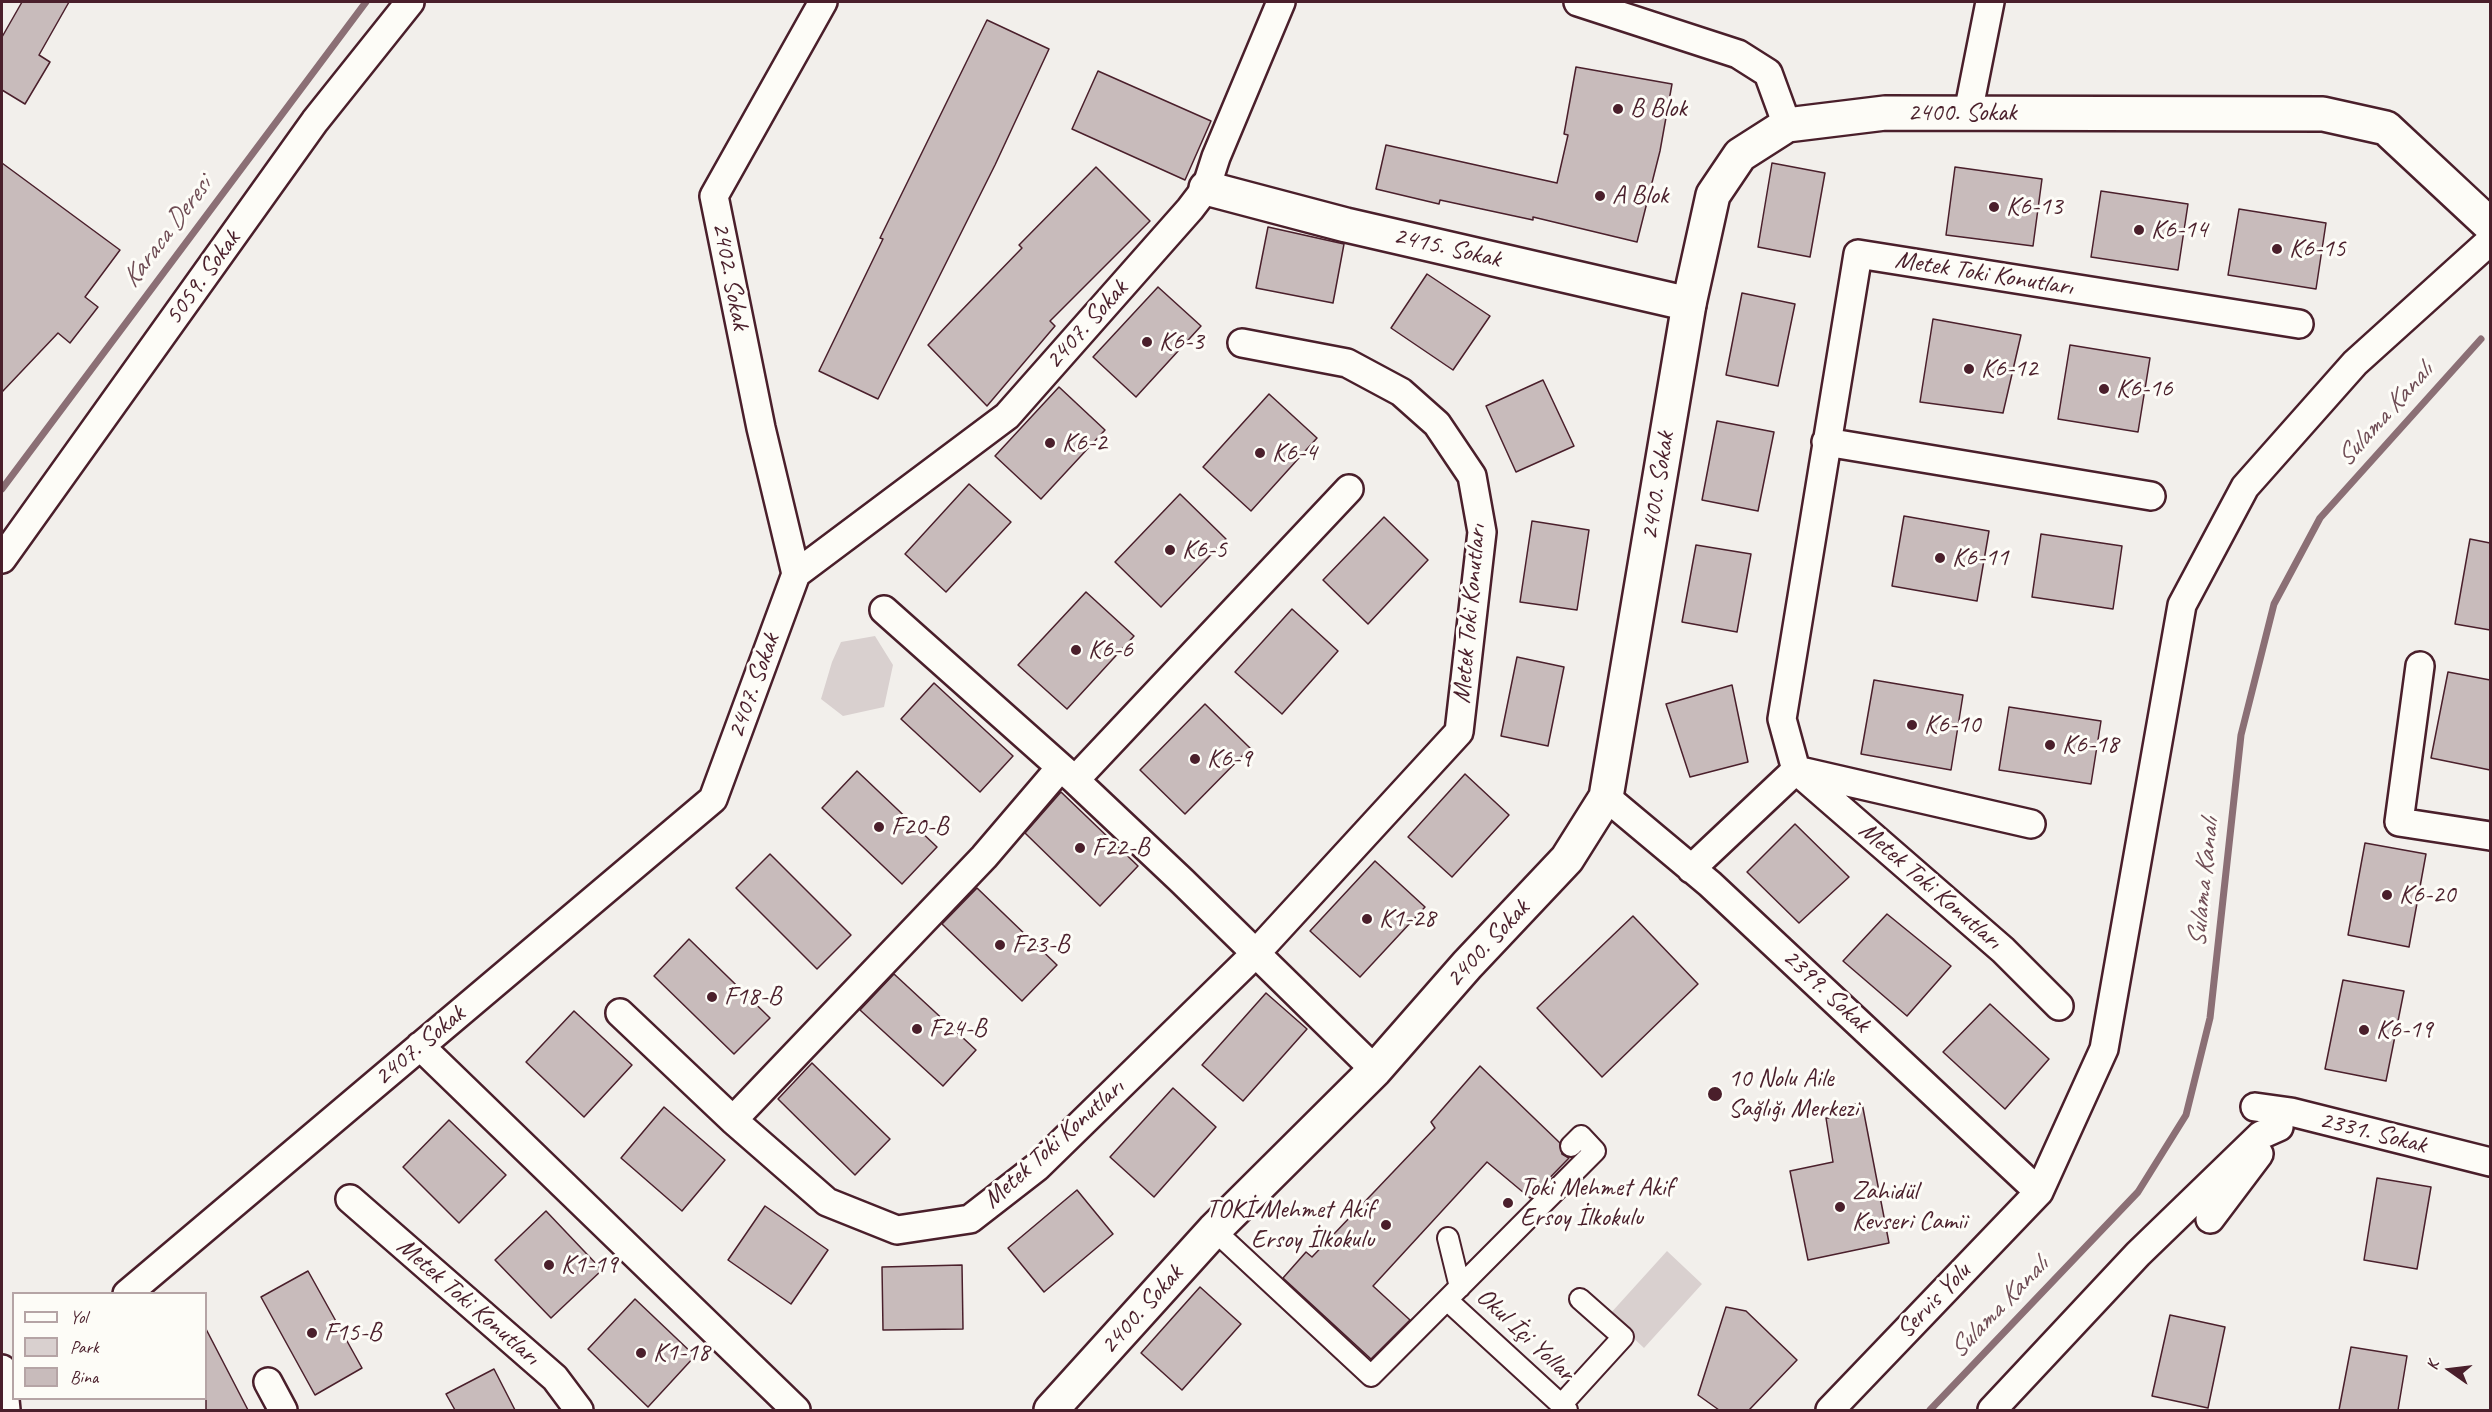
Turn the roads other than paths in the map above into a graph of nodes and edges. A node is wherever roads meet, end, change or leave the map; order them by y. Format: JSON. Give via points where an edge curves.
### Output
{"nodes":[{"id":1,"x":410,"y":2,"type":"edge"},
{"id":2,"x":823,"y":2,"type":"edge"},
{"id":3,"x":1281,"y":2,"type":"edge"},
{"id":4,"x":1578,"y":2,"type":"edge"},
{"id":5,"x":1990,"y":2,"type":"edge"},
{"id":6,"x":1968,"y":113,"type":"junction"},
{"id":7,"x":1787,"y":126,"type":"junction"},
{"id":8,"x":1206,"y":188,"type":"junction"},
{"id":9,"x":2490,"y":225,"type":"edge"},
{"id":10,"x":2490,"y":241,"type":"edge"},
{"id":11,"x":1689,"y":304,"type":"junction"},
{"id":12,"x":2299,"y":324,"type":"dead end"},
{"id":13,"x":1242,"y":342,"type":"dead end"},
{"id":14,"x":1826,"y":442,"type":"junction"},
{"id":15,"x":1349,"y":489,"type":"dead end"},
{"id":16,"x":2151,"y":496,"type":"dead end"},
{"id":17,"x":2,"y":559,"type":"edge"},
{"id":18,"x":795,"y":573,"type":"junction"},
{"id":19,"x":884,"y":610,"type":"dead end"},
{"id":20,"x":2420,"y":666,"type":"dead end"},
{"id":21,"x":1796,"y":770,"type":"junction"},
{"id":22,"x":1068,"y":774,"type":"junction"},
{"id":23,"x":1606,"y":797,"type":"junction"},
{"id":24,"x":2031,"y":824,"type":"dead end"},
{"id":25,"x":2490,"y":836,"type":"edge"},
{"id":26,"x":1691,"y":869,"type":"junction"},
{"id":27,"x":1256,"y":953,"type":"junction"},
{"id":28,"x":2059,"y":1006,"type":"dead end"},
{"id":29,"x":620,"y":1013,"type":"dead end"},
{"id":30,"x":420,"y":1046,"type":"junction"},
{"id":31,"x":1375,"y":1070,"type":"junction"},
{"id":32,"x":2256,"y":1107,"type":"dead end"},
{"id":33,"x":734,"y":1120,"type":"junction"},
{"id":34,"x":2285,"y":1120,"type":"junction"},
{"id":35,"x":1571,"y":1146,"type":"dead end"},
{"id":36,"x":2490,"y":1162,"type":"edge"},
{"id":37,"x":2039,"y":1192,"type":"junction"},
{"id":38,"x":350,"y":1199,"type":"dead end"},
{"id":39,"x":2210,"y":1219,"type":"dead end"},
{"id":40,"x":1214,"y":1230,"type":"junction"},
{"id":41,"x":1448,"y":1238,"type":"dead end"},
{"id":42,"x":128,"y":1292,"type":"edge"},
{"id":43,"x":1453,"y":1293,"type":"junction"},
{"id":44,"x":1580,"y":1299,"type":"dead end"},
{"id":45,"x":2,"y":1369,"type":"edge"},
{"id":46,"x":268,"y":1382,"type":"dead end"},
{"id":47,"x":8,"y":1399,"type":"edge"},
{"id":48,"x":1564,"y":1408,"type":"edge"},
{"id":49,"x":283,"y":1410,"type":"edge"},
{"id":50,"x":579,"y":1410,"type":"edge"},
{"id":51,"x":796,"y":1410,"type":"edge"},
{"id":52,"x":1051,"y":1410,"type":"edge"},
{"id":53,"x":1830,"y":1410,"type":"edge"},
{"id":54,"x":1992,"y":1410,"type":"edge"}],
"edges":[{"from":1,"to":17,"type":"street","name":"5059. Sokak","via":[[315,121]]},
{"from":2,"to":18,"type":"street","name":"2402. Sokak","via":[[714,196]]},
{"from":3,"to":8,"type":"street","name":"2407. Sokak"},
{"from":4,"to":7,"type":"street","via":[[1738,54],[1768,73]]},
{"from":5,"to":6,"type":"street"},
{"from":6,"to":7,"type":"main road","name":"2400. Sokak","via":[[1885,113]]},
{"from":6,"to":9,"type":"main road","name":"2400. Sokak","via":[[2323,114],[2386,128]]},
{"from":7,"to":11,"type":"main road","name":"2400. Sokak","via":[[1740,155],[1713,195]]},
{"from":8,"to":11,"type":"main road","name":"2415. Sokak","via":[[1346,225]]},
{"from":8,"to":18,"type":"street","name":"2407. Sokak","via":[[1007,416]]},
{"from":10,"to":37,"type":"street","name":"Servis Yolu","via":[[2355,363],[2245,487],[2182,605],[2104,1049]]},
{"from":11,"to":23,"type":"main road","name":"2400. Sokak"},
{"from":12,"to":14,"type":"street","name":"Metek Toki Konutları","via":[[1858,254]]},
{"from":13,"to":27,"type":"street","name":"Metek Toki Konutları","via":[[1347,363],[1401,392],[1437,424],[1472,476],[1482,532],[1459,732]]},
{"from":14,"to":16,"type":"street"},
{"from":14,"to":21,"type":"street","name":"Metek Toki Konutları","via":[[1782,719]]},
{"from":15,"to":22,"type":"street"},
{"from":18,"to":30,"type":"street","name":"2407. Sokak","via":[[713,799]]},
{"from":19,"to":22,"type":"street"},
{"from":20,"to":25,"type":"street","via":[[2399,822]]},
{"from":21,"to":24,"type":"street","name":"Metek Toki Konutları"},
{"from":21,"to":26,"type":"street"},
{"from":21,"to":28,"type":"street","name":"Metek Toki Konutları","via":[[2003,950]]},
{"from":22,"to":27,"type":"street"},
{"from":22,"to":33,"type":"street"},
{"from":23,"to":26,"type":"street","name":"2399. Sokak"},
{"from":23,"to":31,"type":"main road","name":"2400. Sokak","via":[[1567,859]]},
{"from":26,"to":37,"type":"street","name":"2399. Sokak"},
{"from":27,"to":31,"type":"street"},
{"from":27,"to":33,"type":"street","name":"Metek Toki Konutları","via":[[1037,1167],[970,1219],[897,1230],[827,1202]]},
{"from":29,"to":33,"type":"street","name":"Metek Toki Konutları"},
{"from":30,"to":42,"type":"street","name":"2407. Sokak"},
{"from":30,"to":51,"type":"street"},
{"from":31,"to":40,"type":"main road","name":"2400. Sokak"},
{"from":32,"to":34,"type":"street","name":"2331. Sokak"},
{"from":34,"to":36,"type":"street","name":"2331. Sokak"},
{"from":34,"to":39,"type":"street"},
{"from":34,"to":54,"type":"street","via":[[2260,1135],[2138,1254]]},
{"from":35,"to":43,"type":"street","name":"Okul İçi Yollar","via":[[1581,1136],[1595,1151]]},
{"from":37,"to":53,"type":"street","name":"Servis Yolu"},
{"from":38,"to":50,"type":"street","name":"Metek Toki Konutları","via":[[555,1378]]},
{"from":40,"to":43,"type":"street","name":"Okul İçi Yollar","via":[[1371,1377]]},
{"from":40,"to":52,"type":"main road","name":"2400. Sokak"},
{"from":41,"to":43,"type":"street","name":"Okul İçi Yollar"},
{"from":43,"to":48,"type":"street","name":"Okul İçi Yollar"},
{"from":44,"to":48,"type":"street","via":[[1623,1337]]},
{"from":45,"to":47,"type":"street"},
{"from":46,"to":49,"type":"street"}]}
